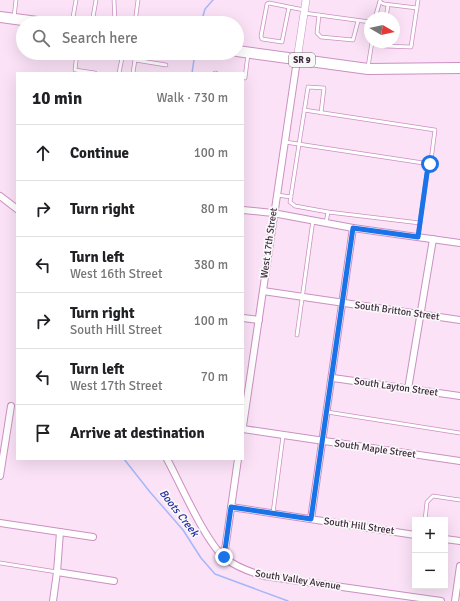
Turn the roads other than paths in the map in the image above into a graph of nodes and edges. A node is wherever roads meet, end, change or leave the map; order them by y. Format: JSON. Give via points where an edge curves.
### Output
{"nodes":[{"id":1,"x":16,"y":0,"type":"edge"},
{"id":2,"x":76,"y":0,"type":"edge"},
{"id":3,"x":96,"y":0,"type":"edge"},
{"id":4,"x":114,"y":0,"type":"edge"},
{"id":5,"x":138,"y":0,"type":"edge"},
{"id":6,"x":306,"y":0,"type":"edge"},
{"id":7,"x":418,"y":0,"type":"edge"},
{"id":8,"x":380,"y":1,"type":"edge"},
{"id":9,"x":388,"y":5,"type":"junction"},
{"id":10,"x":289,"y":7,"type":"junction"},
{"id":11,"x":417,"y":8,"type":"junction"},
{"id":12,"x":304,"y":11,"type":"junction"},
{"id":13,"x":377,"y":12,"type":"edge"},
{"id":14,"x":387,"y":12,"type":"edge"},
{"id":15,"x":319,"y":15,"type":"junction"},
{"id":16,"x":73,"y":16,"type":"edge"},
{"id":17,"x":93,"y":16,"type":"edge"},
{"id":18,"x":115,"y":16,"type":"edge"},
{"id":19,"x":136,"y":16,"type":"edge"},
{"id":20,"x":0,"y":17,"type":"edge"},
{"id":21,"x":13,"y":19,"type":"junction"},
{"id":22,"x":16,"y":19,"type":"edge"},
{"id":23,"x":358,"y":21,"type":"junction"},
{"id":24,"x":364,"y":22,"type":"edge"},
{"id":25,"x":400,"y":47,"type":"edge"},
{"id":26,"x":371,"y":48,"type":"edge"},
{"id":27,"x":244,"y":52,"type":"edge"},
{"id":28,"x":248,"y":52,"type":"junction"},
{"id":29,"x":77,"y":60,"type":"edge"},
{"id":30,"x":121,"y":60,"type":"edge"},
{"id":31,"x":135,"y":60,"type":"joint"},
{"id":32,"x":297,"y":60,"type":"junction"},
{"id":33,"x":166,"y":65,"type":"dead end"},
{"id":34,"x":460,"y":68,"type":"edge"},
{"id":35,"x":368,"y":69,"type":"junction"},
{"id":36,"x":88,"y":72,"type":"edge"},
{"id":37,"x":120,"y":72,"type":"edge"},
{"id":38,"x":133,"y":72,"type":"edge"},
{"id":39,"x":244,"y":78,"type":"edge"},
{"id":40,"x":304,"y":110,"type":"junction"},
{"id":41,"x":321,"y":113,"type":"junction"},
{"id":42,"x":284,"y":142,"type":"junction"},
{"id":43,"x":299,"y":144,"type":"junction"},
{"id":44,"x":430,"y":164,"type":"junction"},
{"id":45,"x":276,"y":195,"type":"junction"},
{"id":46,"x":0,"y":196,"type":"edge"},
{"id":47,"x":291,"y":197,"type":"junction"},
{"id":48,"x":16,"y":208,"type":"edge"},
{"id":49,"x":244,"y":210,"type":"edge"},
{"id":50,"x":328,"y":212,"type":"junction"},
{"id":51,"x":273,"y":213,"type":"junction"},
{"id":52,"x":313,"y":220,"type":"junction"},
{"id":53,"x":326,"y":223,"type":"junction"},
{"id":54,"x":420,"y":223,"type":"junction"},
{"id":55,"x":353,"y":228,"type":"junction"},
{"id":56,"x":418,"y":237,"type":"junction"},
{"id":57,"x":433,"y":239,"type":"junction"},
{"id":58,"x":460,"y":243,"type":"edge"},
{"id":59,"x":263,"y":291,"type":"junction"},
{"id":60,"x":303,"y":297,"type":"junction"},
{"id":61,"x":343,"y":303,"type":"junction"},
{"id":62,"x":420,"y":314,"type":"junction"},
{"id":63,"x":244,"y":318,"type":"edge"},
{"id":64,"x":259,"y":320,"type":"junction"},
{"id":65,"x":460,"y":320,"type":"edge"},
{"id":66,"x":297,"y":335,"type":"dead end"},
{"id":67,"x":333,"y":378,"type":"junction"},
{"id":68,"x":408,"y":389,"type":"junction"},
{"id":69,"x":460,"y":396,"type":"edge"},
{"id":70,"x":11,"y":406,"type":"dead end"},
{"id":71,"x":327,"y":412,"type":"junction"},
{"id":72,"x":244,"y":421,"type":"edge"},
{"id":73,"x":244,"y":428,"type":"edge"},
{"id":74,"x":460,"y":433,"type":"edge"},
{"id":75,"x":283,"y":436,"type":"junction"},
{"id":76,"x":322,"y":441,"type":"junction"},
{"id":77,"x":168,"y":460,"type":"edge"},
{"id":78,"x":238,"y":460,"type":"edge"},
{"id":79,"x":460,"y":461,"type":"edge"},
{"id":80,"x":0,"y":476,"type":"edge"},
{"id":81,"x":460,"y":500,"type":"edge"},
{"id":82,"x":231,"y":507,"type":"junction"},
{"id":83,"x":273,"y":514,"type":"junction"},
{"id":84,"x":425,"y":517,"type":"edge"},
{"id":85,"x":311,"y":519,"type":"junction"},
{"id":86,"x":0,"y":523,"type":"edge"},
{"id":87,"x":60,"y":532,"type":"junction"},
{"id":88,"x":412,"y":534,"type":"edge"},
{"id":89,"x":93,"y":537,"type":"dead end"},
{"id":90,"x":448,"y":539,"type":"edge"},
{"id":91,"x":460,"y":541,"type":"edge"},
{"id":92,"x":224,"y":557,"type":"junction"},
{"id":93,"x":0,"y":563,"type":"edge"},
{"id":94,"x":460,"y":566,"type":"edge"},
{"id":95,"x":57,"y":572,"type":"junction"},
{"id":96,"x":114,"y":581,"type":"dead end"},
{"id":97,"x":53,"y":601,"type":"edge"},
{"id":98,"x":441,"y":601,"type":"edge"},
{"id":99,"x":454,"y":601,"type":"edge"}],
"edges":[{"from":1,"to":21,"type":"lane"},
{"from":2,"to":16,"type":"lane"},
{"from":3,"to":17,"type":"lane"},
{"from":4,"to":18,"type":"lane"},
{"from":5,"to":19,"type":"lane"},
{"from":6,"to":12,"type":"street"},
{"from":7,"to":11,"type":"lane"},
{"from":8,"to":9,"type":"lane"},
{"from":8,"to":13,"type":"lane"},
{"from":9,"to":11,"type":"lane"},
{"from":9,"to":14,"type":"lane"},
{"from":10,"to":10,"type":"lane","via":[[267,4],[265,6],[262,39],[282,42]]},
{"from":10,"to":12,"type":"lane"},
{"from":11,"to":25,"type":"lane","via":[[411,47]]},
{"from":12,"to":15,"type":"lane"},
{"from":12,"to":32,"type":"street"},
{"from":15,"to":23,"type":"lane"},
{"from":15,"to":23,"type":"lane","via":[[317,33],[321,37],[353,40]]},
{"from":20,"to":21,"type":"highway"},
{"from":21,"to":22,"type":"highway"},
{"from":23,"to":24,"type":"lane"},
{"from":26,"to":35,"type":"lane"},
{"from":27,"to":28,"type":"highway","number":"SR 9"},
{"from":28,"to":32,"type":"highway","number":"SR 9"},
{"from":28,"to":39,"type":"lane"},
{"from":29,"to":36,"type":"lane","via":[[75,70]]},
{"from":30,"to":37,"type":"lane"},
{"from":31,"to":33,"type":"lane"},
{"from":31,"to":38,"type":"lane"},
{"from":32,"to":35,"type":"highway","number":"SR 9"},
{"from":32,"to":42,"type":"street","name":"West 17th Street"},
{"from":34,"to":35,"type":"highway","number":"SR 9"},
{"from":40,"to":41,"type":"lane"},
{"from":40,"to":41,"type":"lane","via":[[308,87],[323,87]]},
{"from":40,"to":43,"type":"lane"},
{"from":41,"to":44,"type":"lane","via":[[435,130]]},
{"from":42,"to":43,"type":"lane"},
{"from":42,"to":45,"type":"street","name":"West 17th Street"},
{"from":43,"to":44,"type":"lane"},
{"from":43,"to":47,"type":"lane"},
{"from":44,"to":54,"type":"lane"},
{"from":45,"to":47,"type":"lane"},
{"from":45,"to":51,"type":"street","name":"West 17th Street"},
{"from":46,"to":48,"type":"street"},
{"from":47,"to":50,"type":"lane","via":[[290,202],[295,206]]},
{"from":49,"to":51,"type":"street"},
{"from":50,"to":53,"type":"lane"},
{"from":50,"to":54,"type":"lane"},
{"from":51,"to":52,"type":"street"},
{"from":51,"to":59,"type":"street","name":"West 17th Street"},
{"from":52,"to":53,"type":"street"},
{"from":52,"to":60,"type":"lane"},
{"from":53,"to":55,"type":"street"},
{"from":54,"to":56,"type":"lane"},
{"from":55,"to":56,"type":"street"},
{"from":55,"to":61,"type":"street"},
{"from":56,"to":57,"type":"street"},
{"from":57,"to":58,"type":"street"},
{"from":57,"to":62,"type":"street"},
{"from":59,"to":60,"type":"street","name":"South Britton Street"},
{"from":59,"to":64,"type":"street","name":"West 17th Street"},
{"from":60,"to":61,"type":"street","name":"South Britton Street"},
{"from":60,"to":66,"type":"lane"},
{"from":61,"to":62,"type":"street","name":"South Britton Street"},
{"from":61,"to":67,"type":"street"},
{"from":62,"to":65,"type":"street","name":"South Britton Street"},
{"from":62,"to":68,"type":"street"},
{"from":63,"to":64,"type":"street"},
{"from":64,"to":72,"type":"street","name":"West 17th Street"},
{"from":67,"to":68,"type":"street","name":"South Layton Street"},
{"from":67,"to":71,"type":"street"},
{"from":68,"to":69,"type":"street","name":"South Layton Street"},
{"from":70,"to":80,"type":"street"},
{"from":71,"to":74,"type":"lane"},
{"from":71,"to":76,"type":"street"},
{"from":73,"to":75,"type":"street","name":"South Maple Street"},
{"from":75,"to":76,"type":"street","name":"South Maple Street"},
{"from":75,"to":83,"type":"lane"},
{"from":76,"to":79,"type":"street","name":"South Maple Street"},
{"from":76,"to":85,"type":"street"},
{"from":77,"to":92,"type":"street","name":"South Valley Avenue","via":[[210,541]]},
{"from":78,"to":82,"type":"street"},
{"from":81,"to":84,"type":"lane","via":[[433,496],[427,502]]},
{"from":82,"to":83,"type":"street","name":"South Hill Street"},
{"from":82,"to":92,"type":"street"},
{"from":83,"to":85,"type":"street","name":"South Hill Street"},
{"from":85,"to":88,"type":"street","name":"South Hill Street"},
{"from":86,"to":87,"type":"street"},
{"from":87,"to":89,"type":"street"},
{"from":87,"to":95,"type":"street"},
{"from":90,"to":91,"type":"street"},
{"from":92,"to":98,"type":"street","name":"South Valley Avenue","via":[[245,571],[264,576]]},
{"from":93,"to":95,"type":"lane"},
{"from":94,"to":99,"type":"street"},
{"from":95,"to":96,"type":"street"},
{"from":95,"to":97,"type":"street"}]}
